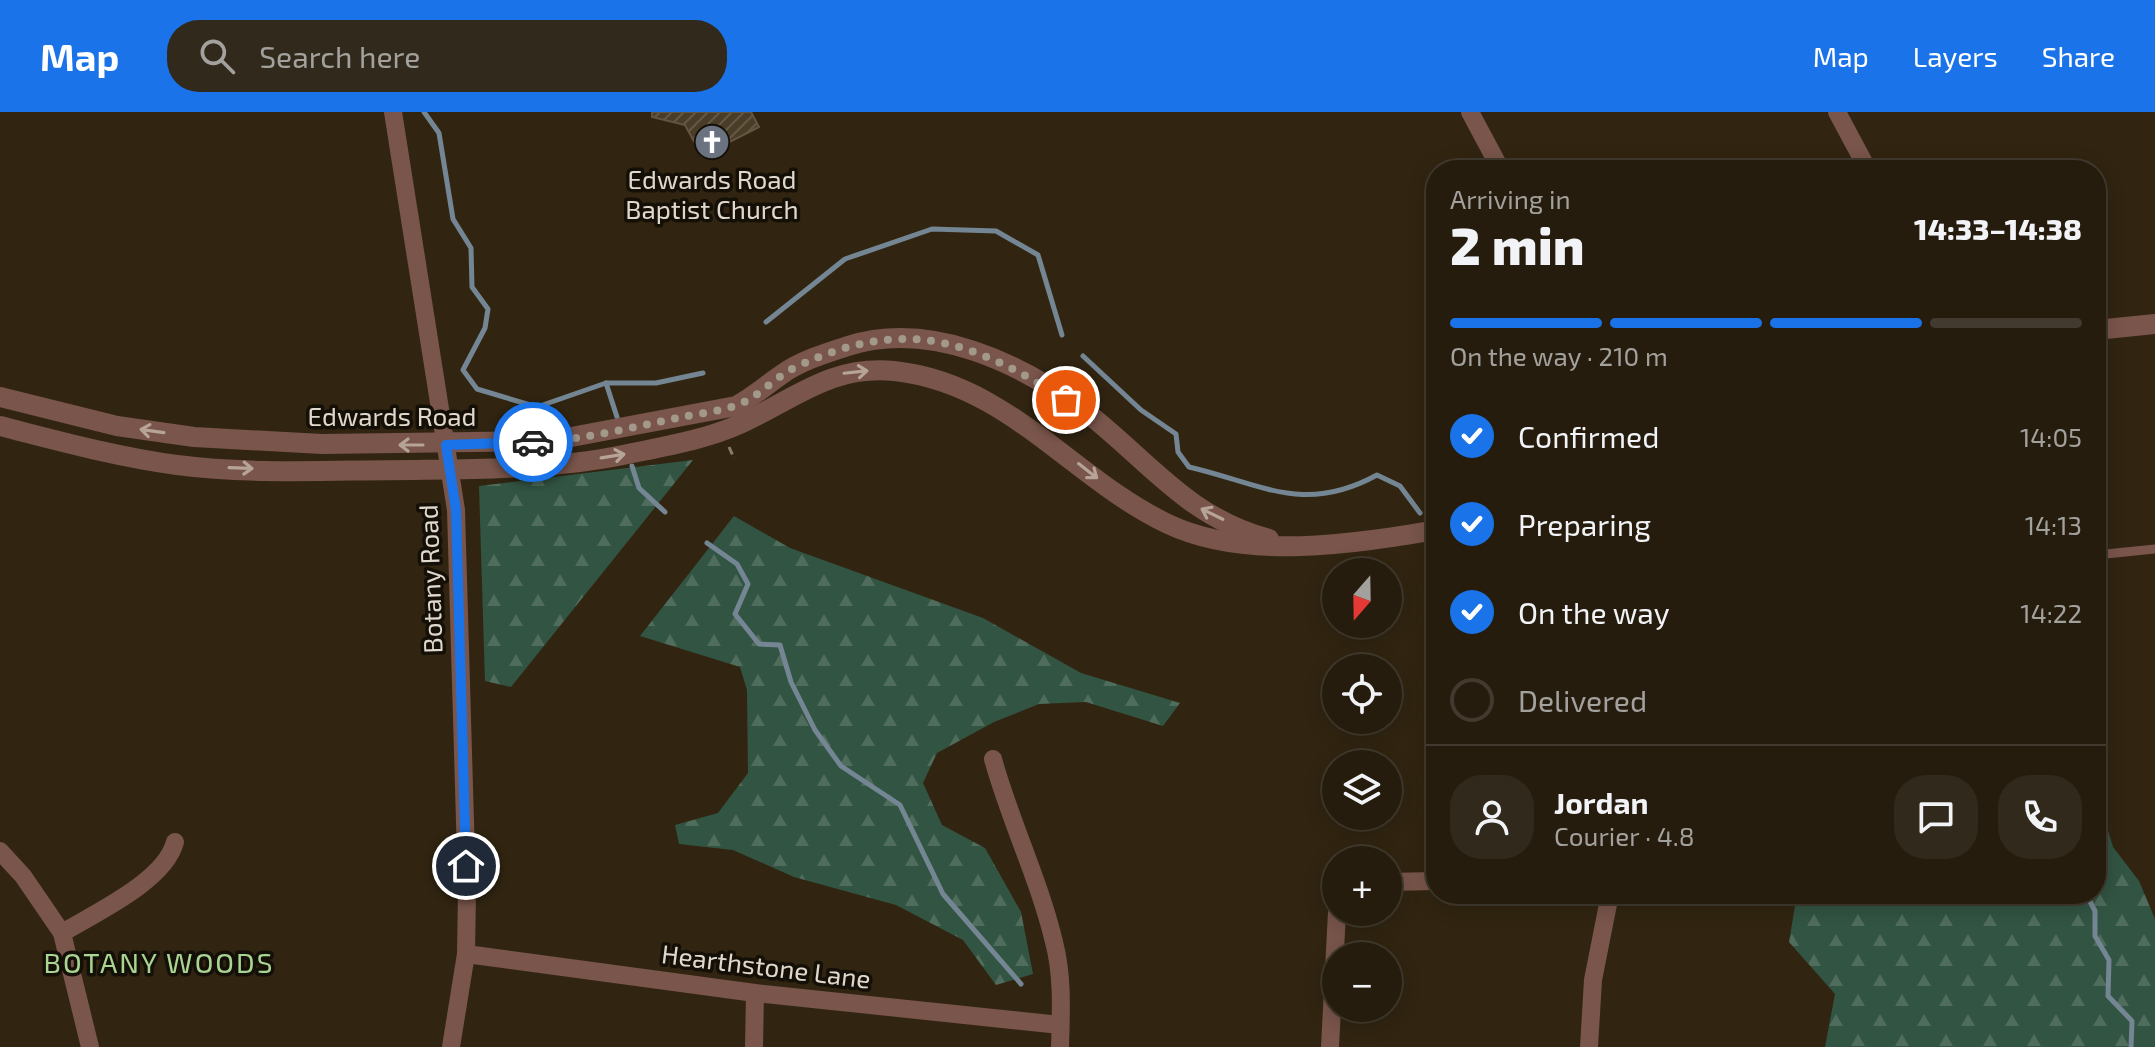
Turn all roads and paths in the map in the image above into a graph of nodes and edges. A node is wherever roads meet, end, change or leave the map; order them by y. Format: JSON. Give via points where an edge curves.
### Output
{"nodes":[{"id":1,"x":393,"y":112,"type":"edge"},
{"id":2,"x":1470,"y":112,"type":"edge"},
{"id":3,"x":1837,"y":112,"type":"edge"},
{"id":4,"x":1496,"y":160,"type":"edge"},
{"id":5,"x":1863,"y":160,"type":"edge"},
{"id":6,"x":2155,"y":324,"type":"edge"},
{"id":7,"x":2106,"y":329,"type":"edge"},
{"id":8,"x":0,"y":397,"type":"edge"},
{"id":9,"x":0,"y":426,"type":"edge"},
{"id":10,"x":185,"y":436,"type":"junction"},
{"id":11,"x":446,"y":445,"type":"junction"},
{"id":12,"x":181,"y":465,"type":"junction"},
{"id":13,"x":450,"y":469,"type":"junction"},
{"id":14,"x":1426,"y":532,"type":"edge"},
{"id":15,"x":1284,"y":544,"type":"junction"},
{"id":16,"x":2155,"y":549,"type":"edge"},
{"id":17,"x":2106,"y":554,"type":"edge"},
{"id":18,"x":993,"y":759,"type":"dead end"},
{"id":19,"x":175,"y":842,"type":"dead end"},
{"id":20,"x":0,"y":851,"type":"edge"},
{"id":21,"x":1426,"y":881,"type":"edge"},
{"id":22,"x":1402,"y":882,"type":"edge"},
{"id":23,"x":1608,"y":904,"type":"edge"},
{"id":24,"x":1336,"y":926,"type":"edge"},
{"id":25,"x":62,"y":933,"type":"junction"},
{"id":26,"x":466,"y":954,"type":"junction"},
{"id":27,"x":755,"y":993,"type":"junction"},
{"id":28,"x":1060,"y":1025,"type":"junction"},
{"id":29,"x":90,"y":1047,"type":"edge"},
{"id":30,"x":451,"y":1047,"type":"edge"},
{"id":31,"x":754,"y":1047,"type":"edge"},
{"id":32,"x":1060,"y":1047,"type":"edge"},
{"id":33,"x":1330,"y":1047,"type":"edge"},
{"id":34,"x":1589,"y":1047,"type":"edge"}],
"edges":[{"from":1,"to":11,"type":"street","name":"Botany Road"},
{"from":2,"to":4,"type":"street"},
{"from":3,"to":5,"type":"street"},
{"from":6,"to":7,"type":"street"},
{"from":10,"to":8,"type":"street","name":"Edwards Road","one_way":true,"via":[[117,426]]},
{"from":9,"to":12,"type":"street","name":"Edwards Road","via":[[119,456]]},
{"from":11,"to":10,"type":"street","name":"Edwards Road","one_way":true},
{"from":10,"to":12,"type":"street"},
{"from":11,"to":13,"type":"street","name":"Botany Road"},
{"from":15,"to":11,"type":"street","name":"Edwards Road","one_way":true,"via":[[1185,501],[1085,412],[1026,375],[941,340],[852,345],[783,373],[736,406],[550,441]]},
{"from":12,"to":13,"type":"street","name":"Edwards Road","one_way":true},
{"from":13,"to":15,"type":"street","name":"Edwards Road","one_way":true,"via":[[621,456],[736,426],[841,374],[895,372],[940,380],[1005,410],[1168,524],[1214,540]]},
{"from":13,"to":26,"type":"street","name":"Botany Road","via":[[461,638]]},
{"from":14,"to":15,"type":"street","name":"Edwards Road","via":[[1324,548]]},
{"from":16,"to":17,"type":"lane"},
{"from":18,"to":28,"type":"street","via":[[1054,942]]},
{"from":19,"to":25,"type":"street","via":[[151,877]]},
{"from":20,"to":25,"type":"street"},
{"from":21,"to":22,"type":"street"},
{"from":23,"to":34,"type":"street","via":[[1593,980]]},
{"from":24,"to":33,"type":"street"},
{"from":25,"to":29,"type":"street"},
{"from":26,"to":27,"type":"street","name":"Hearthstone Lane"},
{"from":26,"to":30,"type":"street","name":"Botany Road"},
{"from":27,"to":28,"type":"street","name":"Hearthstone Lane"},
{"from":27,"to":31,"type":"street"},
{"from":28,"to":32,"type":"street"}]}
